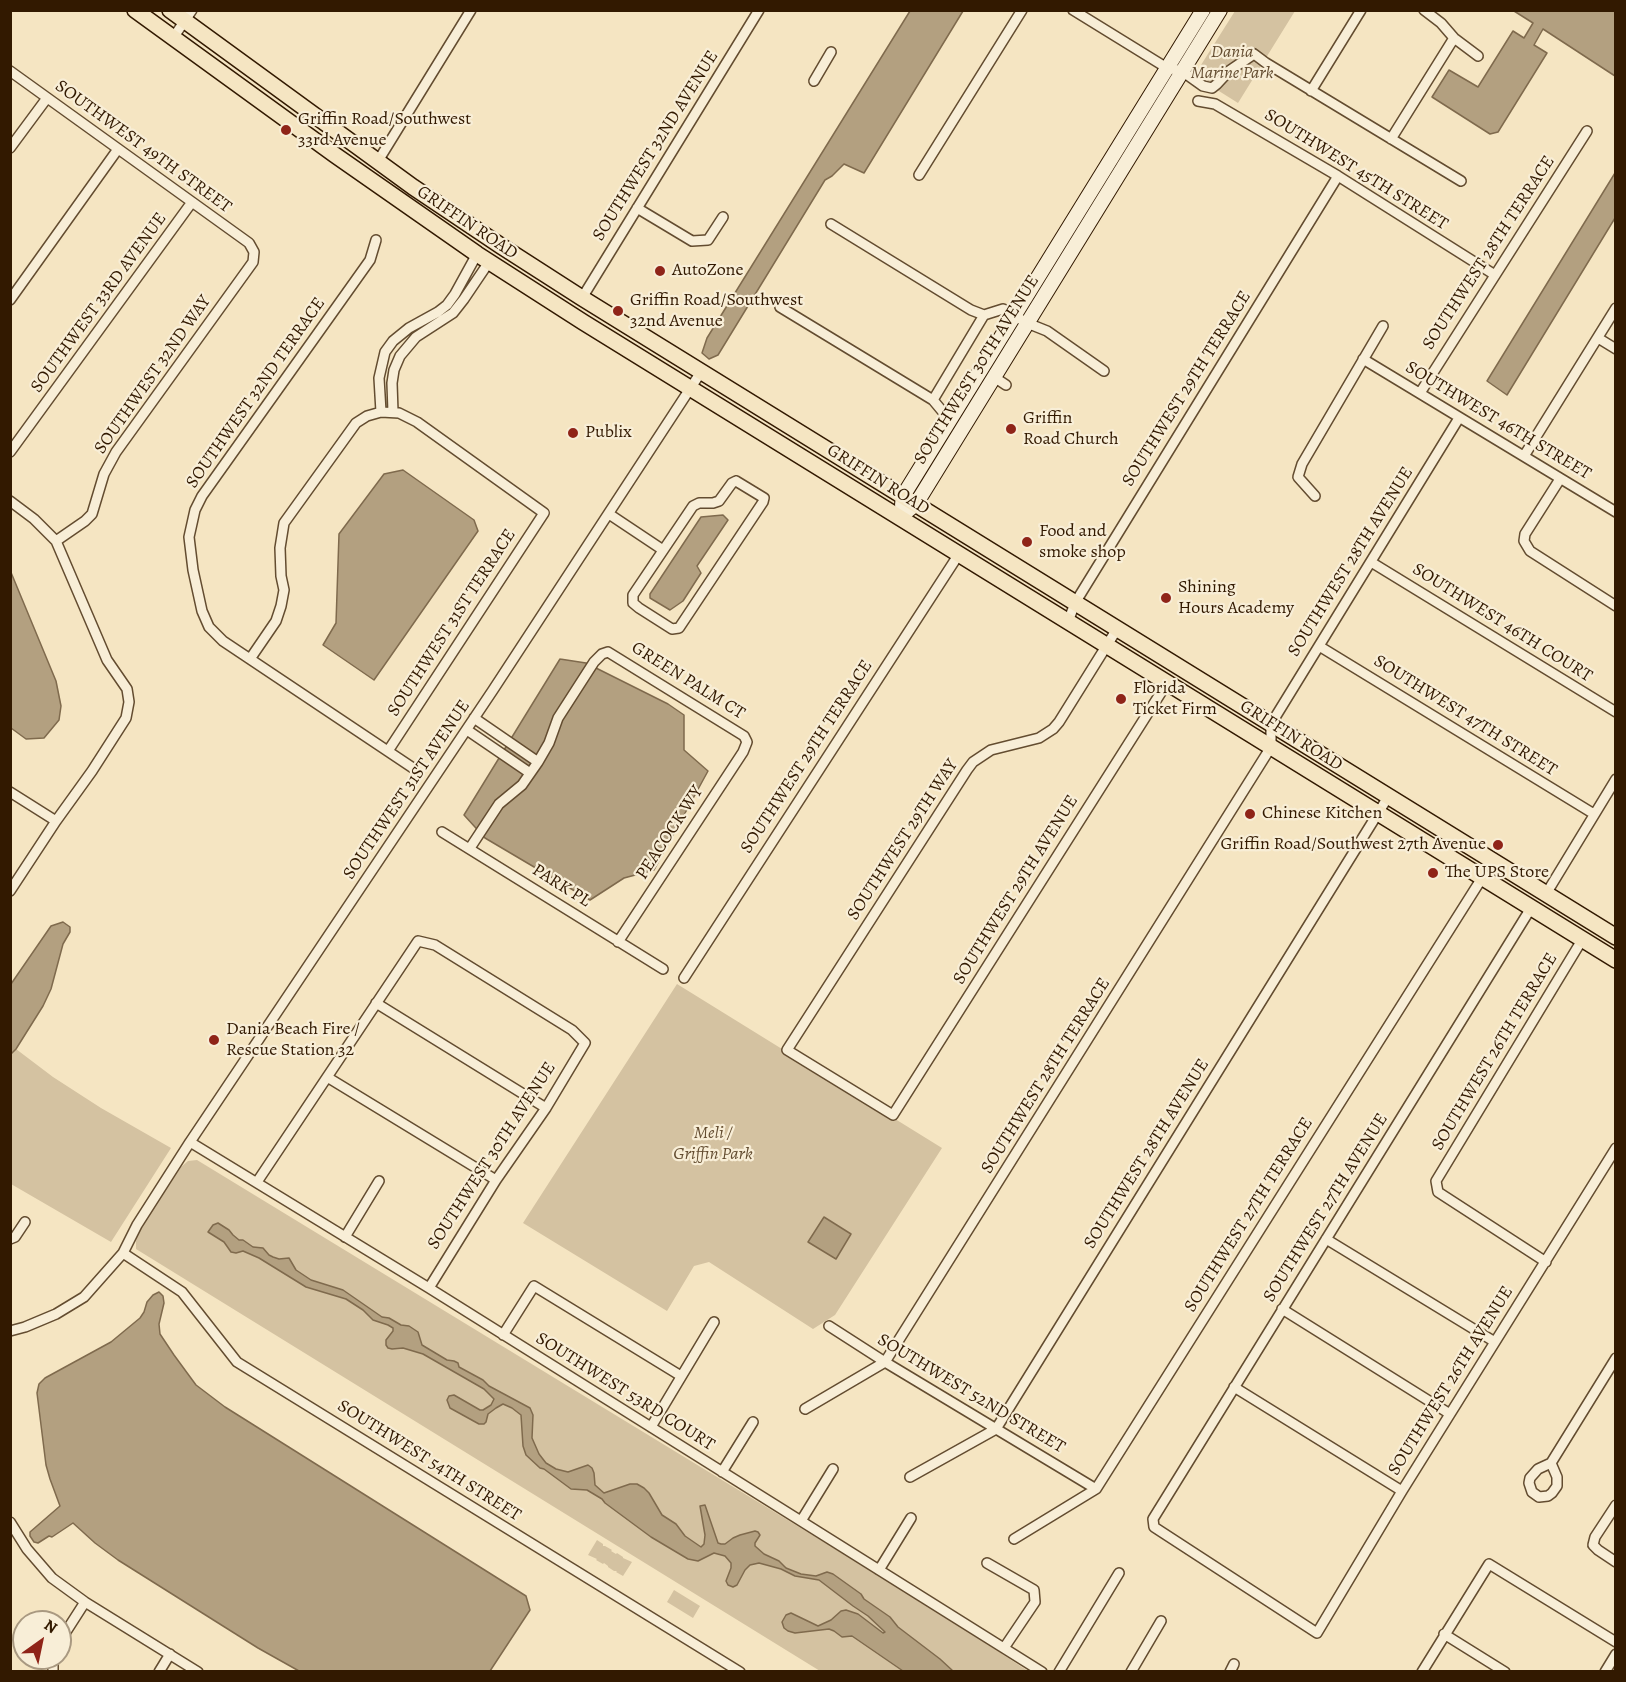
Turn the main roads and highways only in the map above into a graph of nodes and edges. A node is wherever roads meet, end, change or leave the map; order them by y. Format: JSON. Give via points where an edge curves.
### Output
{"nodes":[{"id":1,"x":135,"y":10,"type":"edge"},
{"id":2,"x":1203,"y":10,"type":"edge"},
{"id":3,"x":1220,"y":10,"type":"edge"},
{"id":4,"x":179,"y":13,"type":"edge"},
{"id":5,"x":335,"y":155,"type":"junction"},
{"id":6,"x":378,"y":161,"type":"junction"},
{"id":7,"x":374,"y":182,"type":"junction"},
{"id":8,"x":413,"y":187,"type":"junction"},
{"id":9,"x":531,"y":289,"type":"junction"},
{"id":10,"x":582,"y":298,"type":"junction"},
{"id":11,"x":1021,"y":320,"type":"junction"},
{"id":12,"x":909,"y":500,"type":"junction"},
{"id":13,"x":900,"y":517,"type":"junction"},
{"id":14,"x":1506,"y":893,"type":"junction"},
{"id":15,"x":1546,"y":894,"type":"junction"},
{"id":16,"x":1531,"y":908,"type":"junction"},
{"id":17,"x":1571,"y":910,"type":"junction"},
{"id":18,"x":1616,"y":937,"type":"edge"},
{"id":19,"x":1616,"y":960,"type":"edge"}],
"edges":[{"from":1,"to":5,"type":"main road","name":"GRIFFIN ROAD"},
{"from":2,"to":11,"type":"main road","name":"SOUTHWEST 30TH AVENUE"},
{"from":3,"to":11,"type":"main road","name":"SOUTHWEST 30TH AVENUE"},
{"from":4,"to":6,"type":"main road","name":"GRIFFIN ROAD"},
{"from":5,"to":6,"type":"main road","via":[[368,165]]},
{"from":5,"to":7,"type":"main road","name":"GRIFFIN ROAD"},
{"from":6,"to":8,"type":"main road","name":"GRIFFIN ROAD"},
{"from":7,"to":8,"type":"main road","via":[[388,178]]},
{"from":7,"to":9,"type":"main road","name":"GRIFFIN ROAD"},
{"from":8,"to":10,"type":"main road","name":"GRIFFIN ROAD"},
{"from":9,"to":10,"type":"main road","via":[[562,300]]},
{"from":9,"to":13,"type":"main road","name":"GRIFFIN ROAD"},
{"from":10,"to":12,"type":"main road","name":"GRIFFIN ROAD"},
{"from":11,"to":12,"type":"main road","name":"SOUTHWEST 30TH AVENUE","via":[[949,422]]},
{"from":11,"to":12,"type":"main road","name":"SOUTHWEST 30TH AVENUE","via":[[1000,381]]},
{"from":12,"to":13,"type":"main road","name":"SOUTHWEST 30TH AVENUE"},
{"from":12,"to":15,"type":"main road","name":"GRIFFIN ROAD"},
{"from":13,"to":14,"type":"main road","name":"GRIFFIN ROAD"},
{"from":14,"to":15,"type":"main road"},
{"from":14,"to":16,"type":"main road","name":"GRIFFIN ROAD"},
{"from":15,"to":17,"type":"main road","name":"GRIFFIN ROAD"},
{"from":16,"to":17,"type":"main road"},
{"from":16,"to":19,"type":"main road","name":"GRIFFIN ROAD"},
{"from":17,"to":18,"type":"main road","name":"GRIFFIN ROAD"}]}
